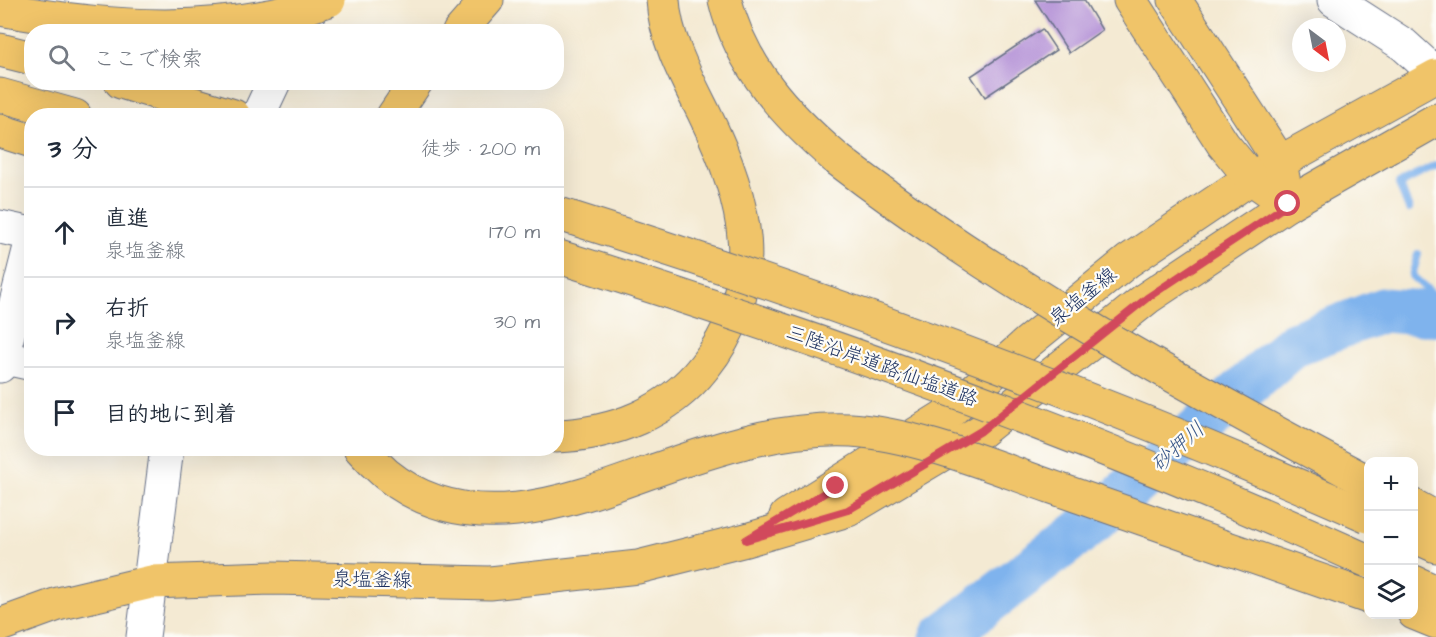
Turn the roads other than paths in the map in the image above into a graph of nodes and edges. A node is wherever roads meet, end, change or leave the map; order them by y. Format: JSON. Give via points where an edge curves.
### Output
{"nodes":[{"id":1,"x":316,"y":0,"type":"edge"},
{"id":2,"x":329,"y":0,"type":"edge"},
{"id":3,"x":487,"y":0,"type":"edge"},
{"id":4,"x":663,"y":0,"type":"edge"},
{"id":5,"x":725,"y":0,"type":"edge"},
{"id":6,"x":1130,"y":0,"type":"edge"},
{"id":7,"x":1175,"y":0,"type":"edge"},
{"id":8,"x":1334,"y":0,"type":"edge"},
{"id":9,"x":0,"y":9,"type":"edge"},
{"id":10,"x":304,"y":24,"type":"edge"},
{"id":11,"x":466,"y":24,"type":"edge"},
{"id":12,"x":0,"y":50,"type":"edge"},
{"id":13,"x":24,"y":56,"type":"edge"},
{"id":14,"x":1436,"y":75,"type":"edge"},
{"id":15,"x":148,"y":90,"type":"edge"},
{"id":16,"x":270,"y":90,"type":"edge"},
{"id":17,"x":411,"y":90,"type":"edge"},
{"id":18,"x":0,"y":95,"type":"edge"},
{"id":19,"x":46,"y":108,"type":"edge"},
{"id":20,"x":207,"y":108,"type":"edge"},
{"id":21,"x":262,"y":108,"type":"edge"},
{"id":22,"x":398,"y":108,"type":"edge"},
{"id":23,"x":1436,"y":120,"type":"edge"},
{"id":24,"x":0,"y":130,"type":"edge"},
{"id":25,"x":24,"y":138,"type":"edge"},
{"id":26,"x":1280,"y":162,"type":"junction"},
{"id":27,"x":1251,"y":178,"type":"junction"},
{"id":28,"x":1288,"y":204,"type":"junction"},
{"id":29,"x":564,"y":216,"type":"edge"},
{"id":30,"x":0,"y":227,"type":"edge"},
{"id":31,"x":24,"y":232,"type":"edge"},
{"id":32,"x":564,"y":258,"type":"edge"},
{"id":33,"x":24,"y":280,"type":"edge"},
{"id":34,"x":8,"y":361,"type":"edge"},
{"id":35,"x":564,"y":436,"type":"edge"},
{"id":36,"x":166,"y":456,"type":"edge"},
{"id":37,"x":368,"y":456,"type":"edge"},
{"id":38,"x":1364,"y":480,"type":"edge"},
{"id":39,"x":1418,"y":509,"type":"edge"},
{"id":40,"x":1364,"y":514,"type":"edge"},
{"id":41,"x":1436,"y":519,"type":"edge"},
{"id":42,"x":1418,"y":538,"type":"edge"},
{"id":43,"x":746,"y":540,"type":"junction"},
{"id":44,"x":1436,"y":546,"type":"edge"},
{"id":45,"x":1364,"y":559,"type":"edge"},
{"id":46,"x":151,"y":582,"type":"junction"},
{"id":47,"x":1418,"y":584,"type":"edge"},
{"id":48,"x":1436,"y":592,"type":"edge"},
{"id":49,"x":1364,"y":596,"type":"edge"},
{"id":50,"x":1418,"y":615,"type":"edge"},
{"id":51,"x":1436,"y":622,"type":"edge"},
{"id":52,"x":0,"y":625,"type":"edge"},
{"id":53,"x":142,"y":637,"type":"edge"}],
"edges":[{"from":1,"to":10,"type":"street"},
{"from":2,"to":9,"type":"main road","bridge":true,"via":[[266,17],[200,24],[103,24]]},
{"from":3,"to":11,"type":"main road"},
{"from":4,"to":35,"type":"main road","via":[[674,47],[732,175],[747,249],[742,288],[733,321],[694,381],[663,405],[624,425],[586,435]]},
{"from":5,"to":38,"type":"main road","bridge":true,"via":[[740,46],[757,76],[803,130],[837,159],[934,230],[1014,280]]},
{"from":6,"to":27,"type":"main road","via":[[1223,144]]},
{"from":7,"to":26,"type":"main road"},
{"from":8,"to":14,"type":"street","via":[[1404,45]]},
{"from":12,"to":13,"type":"main road"},
{"from":14,"to":26,"type":"main road","name":"泉塩釜線"},
{"from":15,"to":20,"type":"main road"},
{"from":16,"to":21,"type":"street"},
{"from":17,"to":22,"type":"main road"},
{"from":18,"to":19,"type":"main road"},
{"from":23,"to":28,"type":"main road","name":"泉塩釜線"},
{"from":24,"to":25,"type":"main road"},
{"from":26,"to":27,"type":"main road","name":"泉塩釜線"},
{"from":26,"to":28,"type":"main road"},
{"from":27,"to":28,"type":"main road"},
{"from":27,"to":43,"type":"main road","name":"泉塩釜線","via":[[1128,261],[945,416]]},
{"from":28,"to":43,"type":"main road","name":"泉塩釜線","via":[[1147,298],[981,431],[848,510]]},
{"from":29,"to":40,"type":"main road","name":"三陸沿岸道路;仙塩道路","bridge":true,"via":[[867,315],[1093,401]]},
{"from":30,"to":31,"type":"street"},
{"from":32,"to":45,"type":"main road","name":"三陸沿岸道路;仙塩道路","bridge":true,"via":[[849,353],[1052,429],[1192,484]]},
{"from":33,"to":34,"type":"street"},
{"from":36,"to":46,"type":"street"},
{"from":37,"to":49,"type":"main road","bridge":true,"via":[[387,475],[420,495],[457,507],[496,511],[540,507],[583,496],[762,436],[841,430],[893,436],[994,467]]},
{"from":39,"to":41,"type":"main road"},
{"from":42,"to":44,"type":"main road"},
{"from":43,"to":46,"type":"main road","name":"泉塩釜線","via":[[638,567],[490,583],[273,578]]},
{"from":46,"to":52,"type":"main road","name":"泉塩釜線","via":[[58,604]]},
{"from":46,"to":53,"type":"street"},
{"from":47,"to":48,"type":"main road"},
{"from":50,"to":51,"type":"main road"}]}
